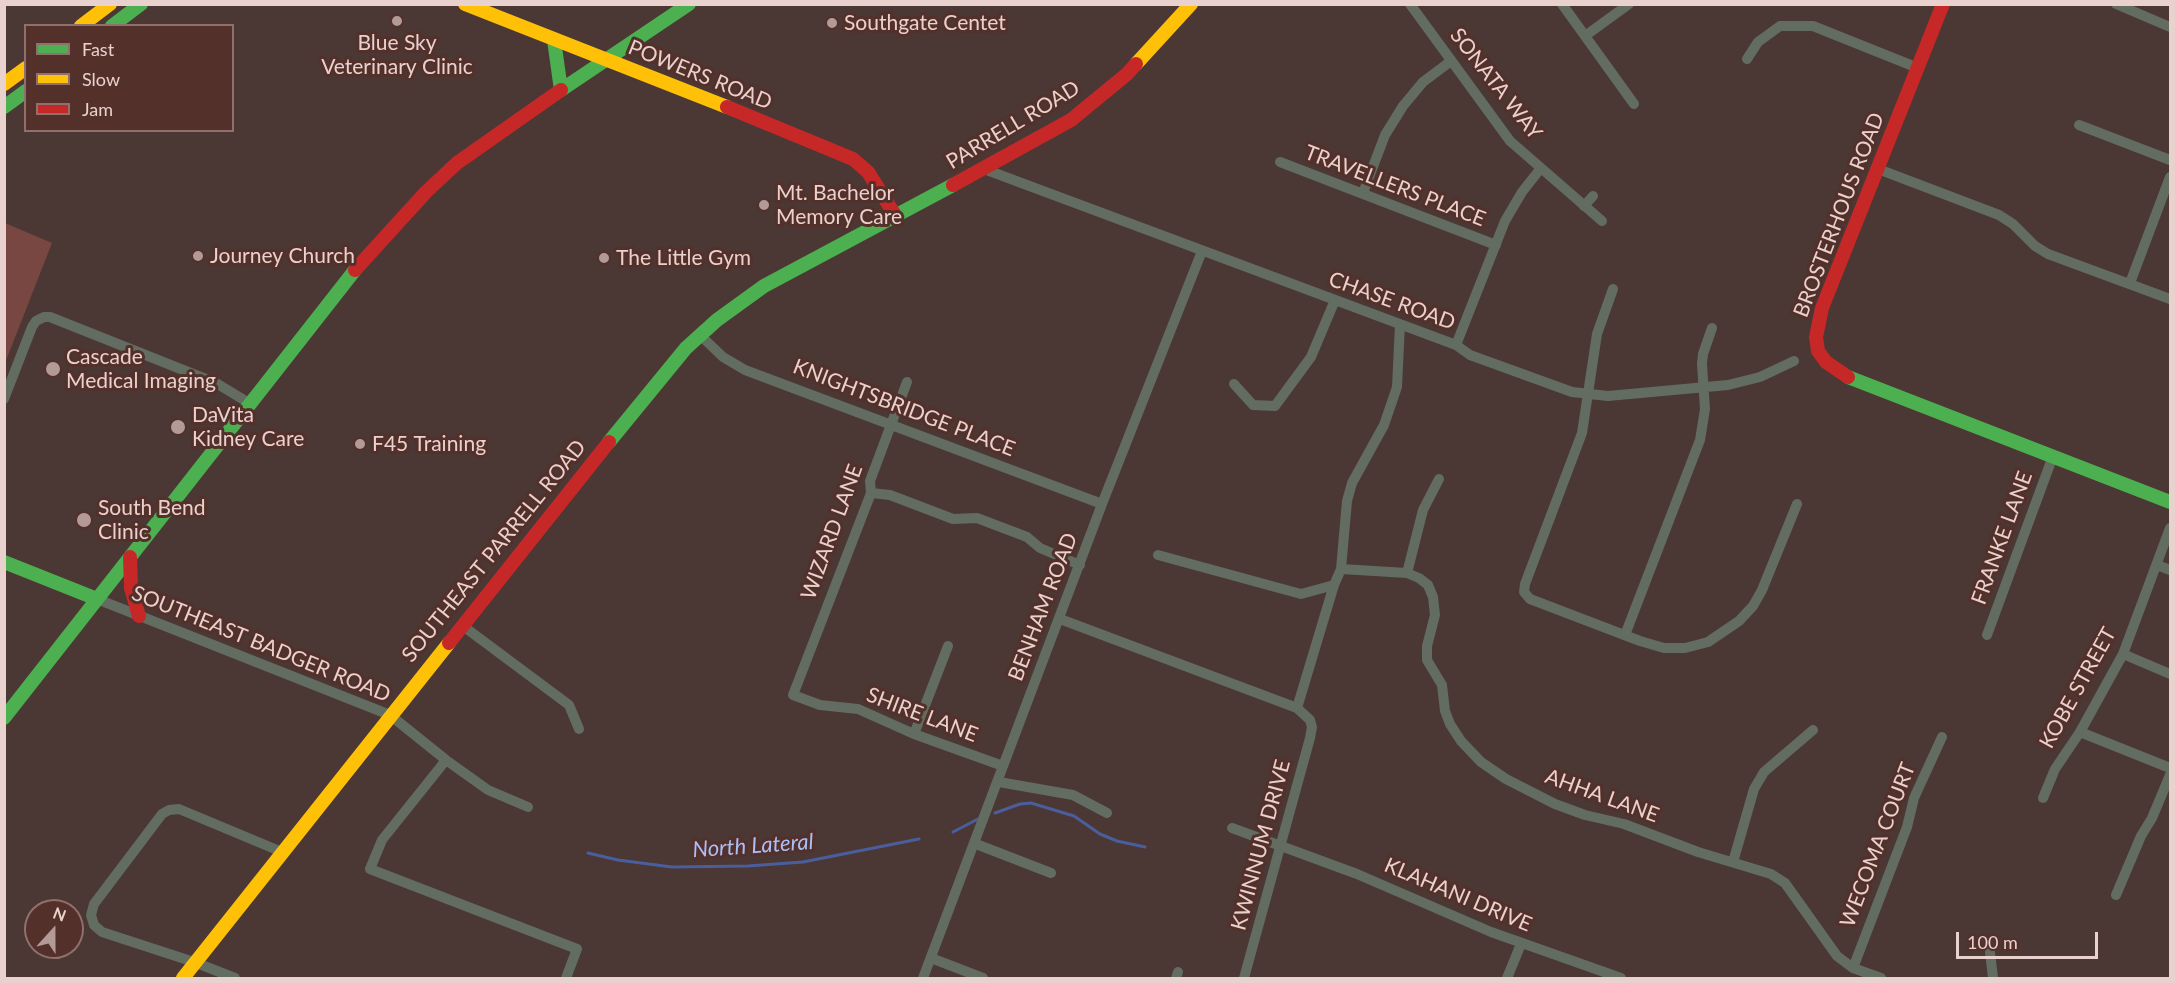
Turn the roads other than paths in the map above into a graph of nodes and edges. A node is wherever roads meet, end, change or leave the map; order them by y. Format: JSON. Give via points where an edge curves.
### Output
{"nodes":[{"id":1,"x":110,"y":4,"type":"edge"},
{"id":2,"x":141,"y":4,"type":"edge"},
{"id":3,"x":465,"y":4,"type":"edge"},
{"id":4,"x":689,"y":4,"type":"edge"},
{"id":5,"x":1191,"y":4,"type":"edge"},
{"id":6,"x":1410,"y":4,"type":"edge"},
{"id":7,"x":1562,"y":4,"type":"edge"},
{"id":8,"x":1629,"y":4,"type":"edge"},
{"id":9,"x":1943,"y":4,"type":"edge"},
{"id":10,"x":2116,"y":4,"type":"edge"},
{"id":11,"x":83,"y":7,"type":"dead end"},
{"id":12,"x":81,"y":24,"type":"edge"},
{"id":13,"x":84,"y":24,"type":"edge"},
{"id":14,"x":115,"y":24,"type":"edge"},
{"id":15,"x":2170,"y":27,"type":"edge"},
{"id":16,"x":1585,"y":36,"type":"junction"},
{"id":17,"x":554,"y":40,"type":"junction"},
{"id":18,"x":604,"y":59,"type":"junction"},
{"id":19,"x":1747,"y":59,"type":"dead end"},
{"id":20,"x":1450,"y":61,"type":"junction"},
{"id":21,"x":1918,"y":68,"type":"junction"},
{"id":22,"x":24,"y":69,"type":"edge"},
{"id":23,"x":4,"y":84,"type":"edge"},
{"id":24,"x":561,"y":90,"type":"junction"},
{"id":25,"x":24,"y":92,"type":"edge"},
{"id":26,"x":1634,"y":104,"type":"dead end"},
{"id":27,"x":4,"y":107,"type":"edge"},
{"id":28,"x":2079,"y":125,"type":"dead end"},
{"id":29,"x":2170,"y":160,"type":"edge"},
{"id":30,"x":1280,"y":162,"type":"dead end"},
{"id":31,"x":1541,"y":168,"type":"junction"},
{"id":32,"x":984,"y":169,"type":"junction"},
{"id":33,"x":1878,"y":169,"type":"junction"},
{"id":34,"x":2170,"y":177,"type":"edge"},
{"id":35,"x":1363,"y":193,"type":"junction"},
{"id":36,"x":1593,"y":196,"type":"dead end"},
{"id":37,"x":1584,"y":206,"type":"junction"},
{"id":38,"x":895,"y":215,"type":"junction"},
{"id":39,"x":1602,"y":221,"type":"dead end"},
{"id":40,"x":1496,"y":245,"type":"junction"},
{"id":41,"x":1202,"y":251,"type":"junction"},
{"id":42,"x":2130,"y":283,"type":"junction"},
{"id":43,"x":1613,"y":289,"type":"dead end"},
{"id":44,"x":2170,"y":299,"type":"edge"},
{"id":45,"x":1335,"y":300,"type":"junction"},
{"id":46,"x":1400,"y":324,"type":"junction"},
{"id":47,"x":1712,"y":328,"type":"dead end"},
{"id":48,"x":700,"y":335,"type":"junction"},
{"id":49,"x":1456,"y":345,"type":"junction"},
{"id":50,"x":1794,"y":361,"type":"dead end"},
{"id":51,"x":907,"y":382,"type":"dead end"},
{"id":52,"x":1234,"y":384,"type":"dead end"},
{"id":53,"x":1703,"y":387,"type":"junction"},
{"id":54,"x":1587,"y":394,"type":"junction"},
{"id":55,"x":4,"y":399,"type":"edge"},
{"id":56,"x":249,"y":402,"type":"junction"},
{"id":57,"x":891,"y":424,"type":"junction"},
{"id":58,"x":2053,"y":456,"type":"junction"},
{"id":59,"x":1439,"y":479,"type":"dead end"},
{"id":60,"x":871,"y":493,"type":"junction"},
{"id":61,"x":2170,"y":502,"type":"edge"},
{"id":62,"x":1102,"y":504,"type":"junction"},
{"id":63,"x":1797,"y":504,"type":"dead end"},
{"id":64,"x":2170,"y":528,"type":"edge"},
{"id":65,"x":1158,"y":555,"type":"dead end"},
{"id":66,"x":130,"y":556,"type":"junction"},
{"id":67,"x":4,"y":562,"type":"edge"},
{"id":68,"x":1080,"y":565,"type":"junction"},
{"id":69,"x":2157,"y":565,"type":"junction"},
{"id":70,"x":1341,"y":569,"type":"junction"},
{"id":71,"x":2170,"y":570,"type":"edge"},
{"id":72,"x":1407,"y":573,"type":"junction"},
{"id":73,"x":1334,"y":585,"type":"junction"},
{"id":74,"x":97,"y":599,"type":"junction"},
{"id":75,"x":139,"y":616,"type":"junction"},
{"id":76,"x":1060,"y":618,"type":"junction"},
{"id":77,"x":463,"y":626,"type":"junction"},
{"id":78,"x":1625,"y":635,"type":"junction"},
{"id":79,"x":1987,"y":635,"type":"dead end"},
{"id":80,"x":948,"y":646,"type":"dead end"},
{"id":81,"x":2122,"y":654,"type":"junction"},
{"id":82,"x":2170,"y":674,"type":"edge"},
{"id":83,"x":793,"y":694,"type":"joint"},
{"id":84,"x":1297,"y":708,"type":"junction"},
{"id":85,"x":390,"y":715,"type":"junction"},
{"id":86,"x":4,"y":718,"type":"edge"},
{"id":87,"x":579,"y":729,"type":"dead end"},
{"id":88,"x":1813,"y":730,"type":"dead end"},
{"id":89,"x":2080,"y":732,"type":"junction"},
{"id":90,"x":914,"y":734,"type":"junction"},
{"id":91,"x":1942,"y":737,"type":"dead end"},
{"id":92,"x":446,"y":759,"type":"junction"},
{"id":93,"x":1003,"y":766,"type":"junction"},
{"id":94,"x":2170,"y":768,"type":"edge"},
{"id":95,"x":2170,"y":775,"type":"edge"},
{"id":96,"x":999,"y":782,"type":"junction"},
{"id":97,"x":2043,"y":798,"type":"dead end"},
{"id":98,"x":528,"y":807,"type":"dead end"},
{"id":99,"x":1107,"y":813,"type":"dead end"},
{"id":100,"x":1232,"y":828,"type":"dead end"},
{"id":101,"x":975,"y":844,"type":"junction"},
{"id":102,"x":1279,"y":847,"type":"junction"},
{"id":103,"x":282,"y":852,"type":"junction"},
{"id":104,"x":1733,"y":862,"type":"junction"},
{"id":105,"x":1052,"y":873,"type":"dead end"},
{"id":106,"x":2116,"y":896,"type":"dead end"},
{"id":107,"x":1521,"y":944,"type":"junction"},
{"id":108,"x":1990,"y":952,"type":"dead end"},
{"id":109,"x":931,"y":958,"type":"junction"},
{"id":110,"x":194,"y":962,"type":"junction"},
{"id":111,"x":1853,"y":968,"type":"junction"},
{"id":112,"x":183,"y":978,"type":"edge"},
{"id":113,"x":235,"y":978,"type":"edge"},
{"id":114,"x":566,"y":978,"type":"edge"},
{"id":115,"x":923,"y":978,"type":"edge"},
{"id":116,"x":983,"y":978,"type":"edge"},
{"id":117,"x":1245,"y":978,"type":"edge"},
{"id":118,"x":1508,"y":978,"type":"edge"},
{"id":119,"x":1621,"y":978,"type":"edge"},
{"id":120,"x":1881,"y":978,"type":"edge"},
{"id":121,"x":1993,"y":978,"type":"edge"}],
"edges":[{"from":1,"to":13,"type":"main road"},
{"from":2,"to":14,"type":"main road"},
{"from":3,"to":17,"type":"main road","name":"POWERS ROAD"},
{"from":4,"to":18,"type":"main road"},
{"from":5,"to":32,"type":"main road","name":"PARRELL ROAD","via":[[1127,74],[1092,104]]},
{"from":6,"to":20,"type":"street","name":"SONATA WAY"},
{"from":7,"to":16,"type":"street"},
{"from":8,"to":16,"type":"street"},
{"from":9,"to":21,"type":"main road","name":"BROSTERHOUS ROAD"},
{"from":10,"to":15,"type":"street"},
{"from":11,"to":12,"type":"main road"},
{"from":16,"to":26,"type":"street"},
{"from":17,"to":18,"type":"main road","name":"POWERS ROAD"},
{"from":17,"to":24,"type":"main road"},
{"from":18,"to":24,"type":"main road"},
{"from":18,"to":38,"type":"main road","name":"POWERS ROAD","via":[[853,159],[868,172]]},
{"from":19,"to":21,"type":"street","via":[[1758,42],[1780,26],[1813,26]]},
{"from":20,"to":31,"type":"street","name":"SONATA WAY","via":[[1510,141]]},
{"from":20,"to":35,"type":"street","via":[[1423,82],[1403,106],[1385,135]]},
{"from":21,"to":33,"type":"main road","name":"BROSTERHOUS ROAD"},
{"from":22,"to":23,"type":"main road"},
{"from":24,"to":56,"type":"main road","via":[[457,163],[426,192],[352,273]]},
{"from":25,"to":27,"type":"main road"},
{"from":28,"to":29,"type":"street"},
{"from":30,"to":35,"type":"street","name":"TRAVELLERS PLACE"},
{"from":31,"to":37,"type":"street","name":"SONATA WAY"},
{"from":31,"to":40,"type":"street","via":[[1505,221]]},
{"from":32,"to":38,"type":"main road","name":"PARRELL ROAD"},
{"from":32,"to":41,"type":"street","name":"CHASE ROAD"},
{"from":33,"to":42,"type":"street","via":[[1999,215],[2048,254]]},
{"from":33,"to":58,"type":"main road","name":"BROSTERHOUS ROAD","via":[[1822,308],[1816,338],[1818,351],[1832,367],[1850,378]]},
{"from":34,"to":42,"type":"street"},
{"from":35,"to":40,"type":"street","name":"TRAVELLERS PLACE"},
{"from":36,"to":37,"type":"street"},
{"from":37,"to":39,"type":"street","name":"SONATA WAY"},
{"from":38,"to":48,"type":"main road","name":"SOUTHEAST PARRELL ROAD","via":[[764,286]]},
{"from":40,"to":49,"type":"street"},
{"from":41,"to":45,"type":"street","name":"CHASE ROAD"},
{"from":41,"to":62,"type":"street","name":"BENHAM ROAD"},
{"from":42,"to":44,"type":"street"},
{"from":43,"to":54,"type":"street","via":[[1599,325]]},
{"from":45,"to":46,"type":"street","name":"CHASE ROAD"},
{"from":45,"to":52,"type":"street","via":[[1311,357],[1275,406],[1253,405]]},
{"from":46,"to":49,"type":"street","name":"CHASE ROAD"},
{"from":46,"to":70,"type":"street","via":[[1397,387],[1384,425],[1352,483]]},
{"from":47,"to":53,"type":"street","via":[[1703,354]]},
{"from":48,"to":57,"type":"street","name":"KNIGHTSBRIDGE PLACE","via":[[723,357],[745,370]]},
{"from":48,"to":77,"type":"main road","name":"SOUTHEAST PARRELL ROAD","via":[[672,362]]},
{"from":49,"to":54,"type":"street","name":"CHASE ROAD","via":[[1470,355]]},
{"from":50,"to":53,"type":"street","name":"CHASE ROAD","via":[[1760,377]]},
{"from":51,"to":57,"type":"street","name":"WIZARD LANE"},
{"from":53,"to":54,"type":"street","name":"CHASE ROAD","via":[[1608,396]]},
{"from":53,"to":78,"type":"street","via":[[1705,409],[1700,440]]},
{"from":54,"to":78,"type":"street","via":[[1582,433],[1524,592],[1530,599]]},
{"from":55,"to":56,"type":"street","via":[[32,327],[36,321],[50,317],[216,383]]},
{"from":56,"to":66,"type":"main road"},
{"from":57,"to":60,"type":"street","name":"WIZARD LANE","via":[[870,481]]},
{"from":57,"to":62,"type":"street","name":"KNIGHTSBRIDGE PLACE"},
{"from":58,"to":61,"type":"main road","name":"BROSTERHOUS ROAD"},
{"from":58,"to":79,"type":"street","name":"FRANKE LANE"},
{"from":59,"to":72,"type":"street","via":[[1423,510]]},
{"from":60,"to":68,"type":"street","via":[[890,495],[952,519],[977,518],[1027,537],[1040,548]]},
{"from":60,"to":83,"type":"street","name":"WIZARD LANE"},
{"from":62,"to":68,"type":"street","name":"BENHAM ROAD"},
{"from":63,"to":78,"type":"street","via":[[1754,606],[1722,634],[1685,648],[1664,648]]},
{"from":64,"to":69,"type":"street","name":"KOBE STREET"},
{"from":65,"to":73,"type":"street","via":[[1301,594]]},
{"from":66,"to":74,"type":"main road"},
{"from":66,"to":75,"type":"main road","via":[[130,588]]},
{"from":67,"to":74,"type":"main road"},
{"from":68,"to":76,"type":"street","name":"BENHAM ROAD"},
{"from":69,"to":71,"type":"street"},
{"from":69,"to":81,"type":"street","name":"KOBE STREET"},
{"from":70,"to":72,"type":"street"},
{"from":70,"to":73,"type":"street"},
{"from":72,"to":104,"type":"street","name":"AHHA LANE","via":[[1428,585],[1433,597],[1435,615],[1426,646],[1427,660],[1442,685],[1450,724],[1481,762],[1556,804]]},
{"from":73,"to":84,"type":"street"},
{"from":74,"to":75,"type":"street","name":"SOUTHEAST BADGER ROAD"},
{"from":74,"to":86,"type":"main road"},
{"from":75,"to":85,"type":"street","name":"SOUTHEAST BADGER ROAD"},
{"from":76,"to":84,"type":"street"},
{"from":76,"to":93,"type":"street","name":"BENHAM ROAD"},
{"from":77,"to":85,"type":"main road","name":"SOUTHEAST PARRELL ROAD"},
{"from":77,"to":87,"type":"street","via":[[569,705]]},
{"from":80,"to":90,"type":"street"},
{"from":81,"to":82,"type":"street"},
{"from":81,"to":89,"type":"street","name":"KOBE STREET"},
{"from":83,"to":90,"type":"street","name":"SHIRE LANE","via":[[820,705],[858,709]]},
{"from":84,"to":102,"type":"street","name":"KWINNUM DRIVE","via":[[1312,727]]},
{"from":85,"to":92,"type":"street","name":"SOUTHEAST BADGER ROAD"},
{"from":85,"to":103,"type":"main road","name":"SOUTHEAST PARRELL ROAD"},
{"from":88,"to":104,"type":"street","via":[[1764,772],[1754,789]]},
{"from":89,"to":94,"type":"street"},
{"from":89,"to":97,"type":"street","name":"KOBE STREET","via":[[2055,769]]},
{"from":90,"to":93,"type":"street","name":"SHIRE LANE"},
{"from":91,"to":111,"type":"street","name":"WECOMA COURT","via":[[1914,798],[1907,827]]},
{"from":92,"to":98,"type":"street","name":"SOUTHEAST BADGER ROAD","via":[[488,790]]},
{"from":92,"to":114,"type":"street","via":[[382,840],[370,869],[577,949]]},
{"from":93,"to":96,"type":"street","name":"BENHAM ROAD"},
{"from":95,"to":106,"type":"street"},
{"from":96,"to":99,"type":"street","via":[[1073,795]]},
{"from":96,"to":101,"type":"street","name":"BENHAM ROAD"},
{"from":100,"to":102,"type":"street","name":"KLAHANI DRIVE"},
{"from":101,"to":105,"type":"street"},
{"from":101,"to":109,"type":"street","name":"BENHAM ROAD"},
{"from":102,"to":107,"type":"street","name":"KLAHANI DRIVE","via":[[1386,885]]},
{"from":102,"to":117,"type":"street","name":"KWINNUM DRIVE"},
{"from":103,"to":110,"type":"main road","name":"SOUTHEAST PARRELL ROAD"},
{"from":103,"to":110,"type":"street","via":[[179,809],[162,814],[93,904],[91,915],[102,932]]},
{"from":104,"to":111,"type":"street","name":"AHHA LANE","via":[[1771,874],[1785,883],[1837,956]]},
{"from":107,"to":118,"type":"street"},
{"from":107,"to":119,"type":"street","name":"KLAHANI DRIVE"},
{"from":108,"to":121,"type":"street"},
{"from":109,"to":115,"type":"street","name":"BENHAM ROAD"},
{"from":109,"to":116,"type":"street"},
{"from":110,"to":112,"type":"main road","name":"SOUTHEAST PARRELL ROAD"},
{"from":110,"to":113,"type":"street"},
{"from":111,"to":120,"type":"street","name":"AHHA LANE"}]}
